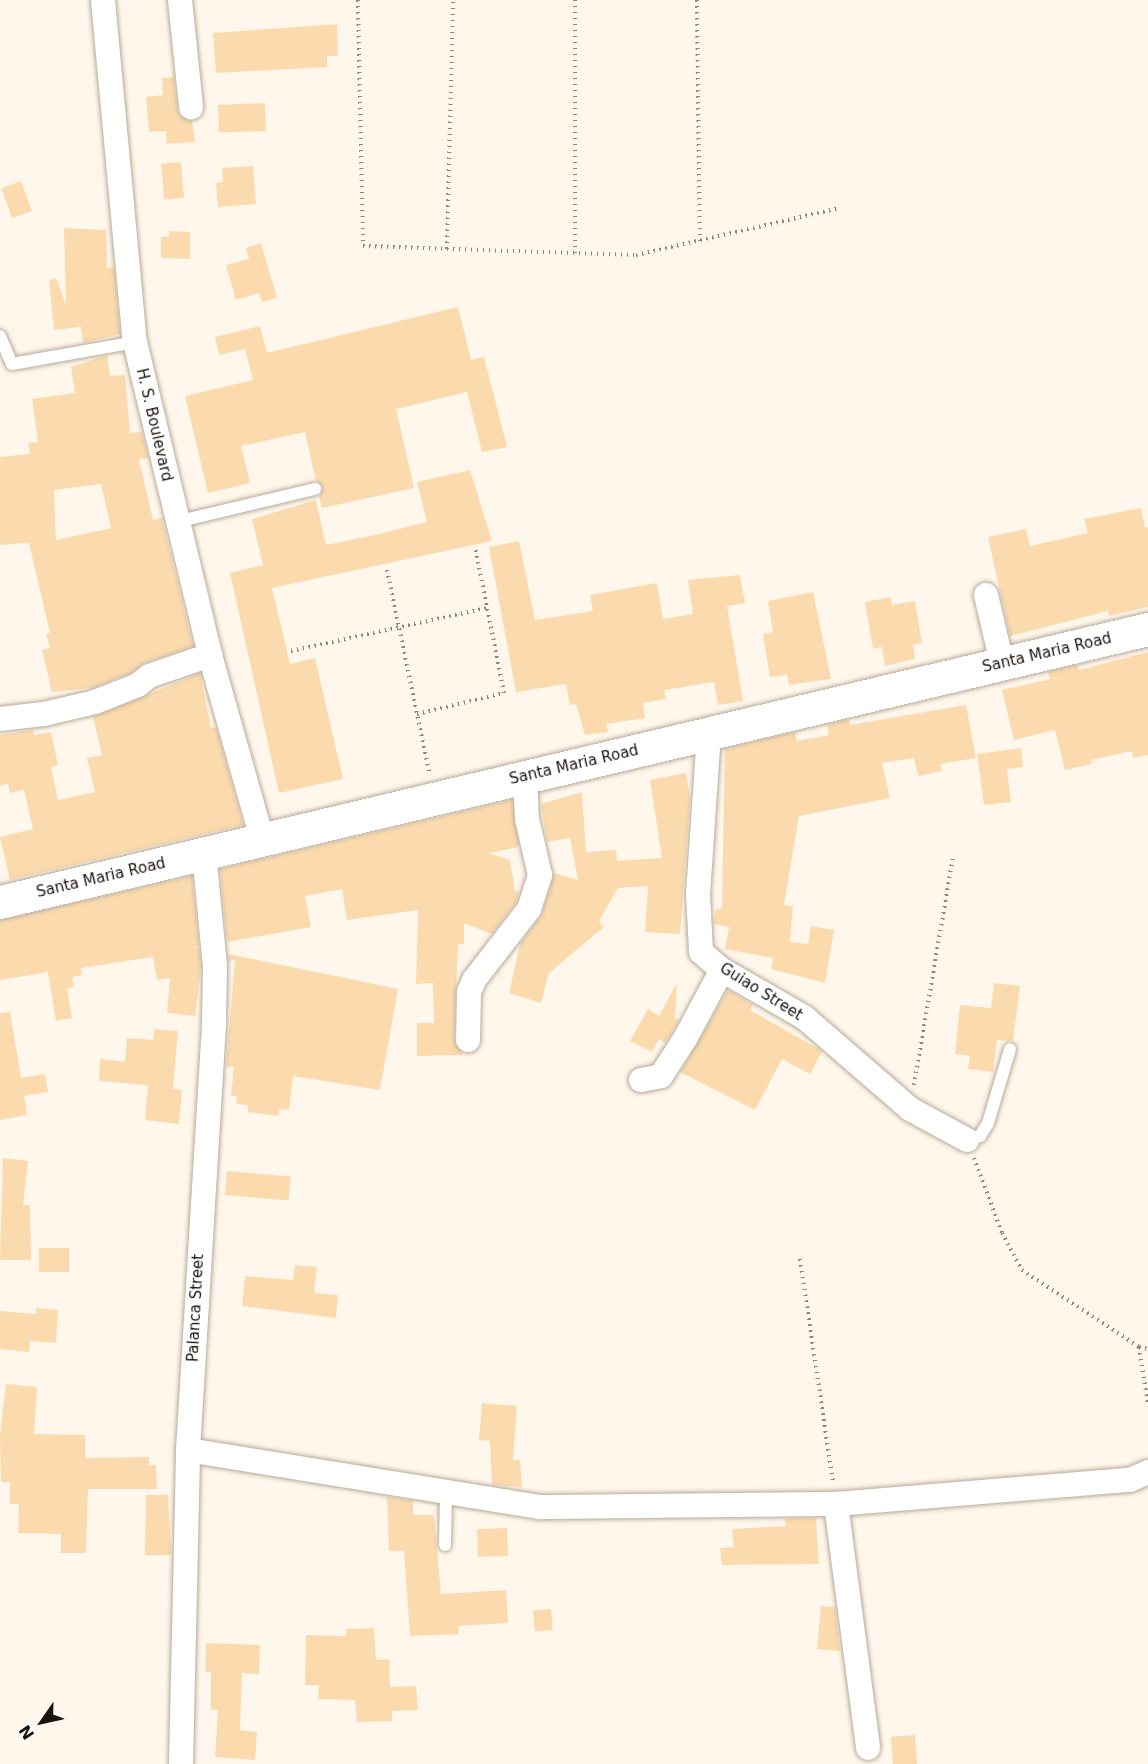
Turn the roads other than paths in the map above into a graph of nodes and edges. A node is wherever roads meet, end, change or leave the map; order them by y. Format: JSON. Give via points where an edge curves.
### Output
{"nodes":[{"id":1,"x":103,"y":0,"type":"edge"},
{"id":2,"x":180,"y":0,"type":"edge"},
{"id":3,"x":191,"y":107,"type":"dead end"},
{"id":4,"x":0,"y":336,"type":"edge"},
{"id":5,"x":135,"y":342,"type":"junction"},
{"id":6,"x":315,"y":489,"type":"dead end"},
{"id":7,"x":176,"y":522,"type":"junction"},
{"id":8,"x":986,"y":595,"type":"dead end"},
{"id":9,"x":1148,"y":629,"type":"edge"},
{"id":10,"x":210,"y":655,"type":"junction"},
{"id":11,"x":1002,"y":664,"type":"junction"},
{"id":12,"x":0,"y":719,"type":"edge"},
{"id":13,"x":709,"y":733,"type":"junction"},
{"id":14,"x":525,"y":776,"type":"junction"},
{"id":15,"x":262,"y":839,"type":"junction"},
{"id":16,"x":204,"y":853,"type":"junction"},
{"id":17,"x":0,"y":902,"type":"edge"},
{"id":18,"x":722,"y":970,"type":"junction"},
{"id":19,"x":468,"y":1040,"type":"dead end"},
{"id":20,"x":1010,"y":1049,"type":"dead end"},
{"id":21,"x":641,"y":1080,"type":"dead end"},
{"id":22,"x":967,"y":1140,"type":"joint"},
{"id":23,"x":188,"y":1450,"type":"junction"},
{"id":24,"x":1148,"y":1472,"type":"edge"},
{"id":25,"x":447,"y":1492,"type":"junction"},
{"id":26,"x":836,"y":1504,"type":"junction"},
{"id":27,"x":445,"y":1545,"type":"dead end"},
{"id":28,"x":868,"y":1748,"type":"dead end"},
{"id":29,"x":181,"y":1764,"type":"edge"}],
"edges":[{"from":1,"to":5,"type":"street","name":"H. S. Boulevard"},
{"from":2,"to":3,"type":"street"},
{"from":4,"to":5,"type":"lane","via":[[12,364]]},
{"from":5,"to":7,"type":"street","name":"H. S. Boulevard"},
{"from":6,"to":7,"type":"lane"},
{"from":7,"to":10,"type":"street","name":"H. S. Boulevard"},
{"from":8,"to":11,"type":"street"},
{"from":9,"to":11,"type":"main road","name":"Santa Maria Road"},
{"from":10,"to":12,"type":"street","via":[[149,676],[138,685],[95,702]]},
{"from":10,"to":15,"type":"street","name":"H. S. Boulevard"},
{"from":11,"to":13,"type":"main road","name":"Santa Maria Road"},
{"from":13,"to":14,"type":"main road","name":"Santa Maria Road"},
{"from":13,"to":18,"type":"street","name":"Guiao Street","via":[[698,928],[701,952]]},
{"from":14,"to":15,"type":"main road","name":"Santa Maria Road"},
{"from":14,"to":19,"type":"street","via":[[527,819],[540,875],[529,909],[474,980],[469,992]]},
{"from":15,"to":16,"type":"main road","name":"Santa Maria Road"},
{"from":16,"to":17,"type":"main road","name":"Santa Maria Road"},
{"from":16,"to":23,"type":"street","name":"Palanca Street","via":[[215,966],[214,1020]]},
{"from":18,"to":21,"type":"street","via":[[661,1076]]},
{"from":18,"to":22,"type":"street","name":"Guiao Street","via":[[805,1018],[910,1110]]},
{"from":20,"to":22,"type":"lane","via":[[988,1123],[980,1136]]},
{"from":23,"to":25,"type":"street"},
{"from":23,"to":29,"type":"street","name":"Palanca Street"},
{"from":24,"to":26,"type":"street","via":[[1130,1480]]},
{"from":25,"to":26,"type":"street","via":[[538,1507]]},
{"from":25,"to":27,"type":"lane"},
{"from":26,"to":28,"type":"street"}]}
